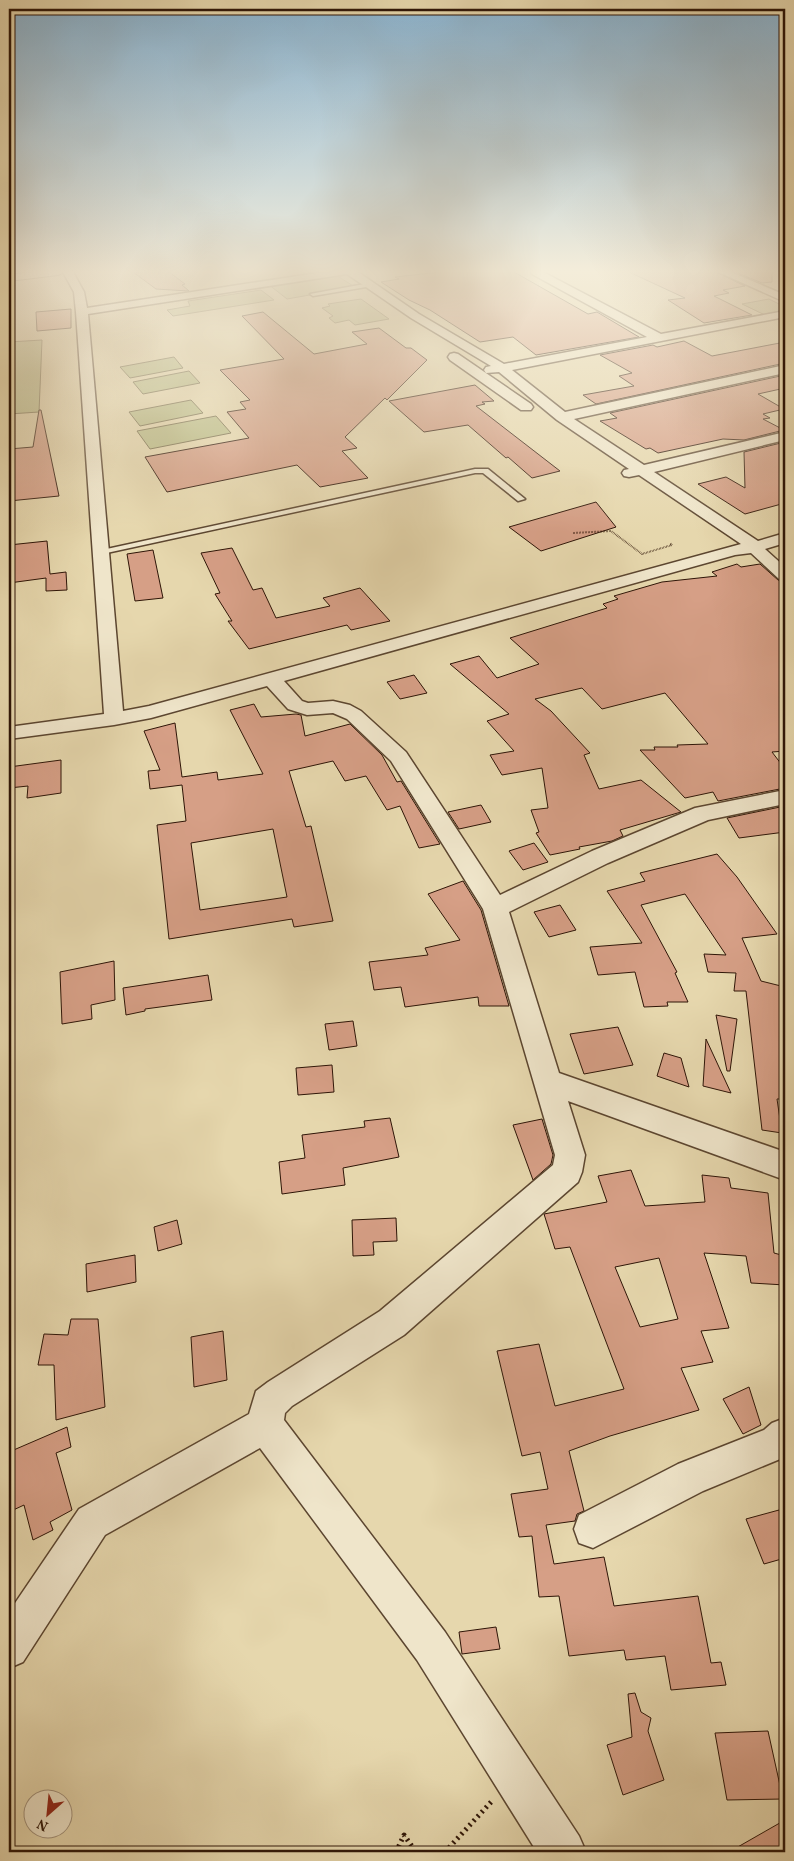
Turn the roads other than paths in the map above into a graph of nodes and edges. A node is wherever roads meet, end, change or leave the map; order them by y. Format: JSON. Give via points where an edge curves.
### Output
{"nodes":[{"id":1,"x":86,"y":359,"type":"edge"},
{"id":2,"x":457,"y":359,"type":"edge"},
{"id":3,"x":487,"y":359,"type":"edge"},
{"id":4,"x":545,"y":359,"type":"edge"},
{"id":5,"x":501,"y":367,"type":"junction"},
{"id":6,"x":785,"y":369,"type":"edge"},
{"id":7,"x":477,"y":373,"type":"junction"},
{"id":8,"x":562,"y":417,"type":"junction"},
{"id":9,"x":785,"y":436,"type":"edge"},
{"id":10,"x":640,"y":470,"type":"junction"},
{"id":11,"x":623,"y":475,"type":"junction"},
{"id":12,"x":639,"y":485,"type":"dead end"},
{"id":13,"x":521,"y":499,"type":"dead end"},
{"id":14,"x":785,"y":538,"type":"edge"},
{"id":15,"x":718,"y":539,"type":"dead end"},
{"id":16,"x":734,"y":550,"type":"junction"},
{"id":17,"x":757,"y":550,"type":"junction"},
{"id":18,"x":102,"y":552,"type":"junction"},
{"id":19,"x":785,"y":575,"type":"edge"},
{"id":20,"x":271,"y":679,"type":"junction"},
{"id":21,"x":114,"y":719,"type":"junction"},
{"id":22,"x":9,"y":733,"type":"edge"},
{"id":23,"x":785,"y":797,"type":"edge"},
{"id":24,"x":495,"y":908,"type":"junction"},
{"id":25,"x":548,"y":1081,"type":"junction"},
{"id":26,"x":785,"y":1166,"type":"edge"},
{"id":27,"x":265,"y":1425,"type":"junction"},
{"id":28,"x":785,"y":1436,"type":"edge"},
{"id":29,"x":593,"y":1529,"type":"dead end"},
{"id":30,"x":9,"y":1648,"type":"edge"},
{"id":31,"x":563,"y":1852,"type":"edge"}],
"edges":[{"from":1,"to":18,"type":"street"},
{"from":2,"to":7,"type":"street"},
{"from":3,"to":5,"type":"street"},
{"from":4,"to":5,"type":"street"},
{"from":5,"to":7,"type":"street"},
{"from":5,"to":8,"type":"street"},
{"from":6,"to":8,"type":"street"},
{"from":7,"to":11,"type":"street"},
{"from":8,"to":10,"type":"street"},
{"from":9,"to":10,"type":"street"},
{"from":10,"to":11,"type":"street"},
{"from":10,"to":17,"type":"street"},
{"from":11,"to":12,"type":"street"},
{"from":13,"to":18,"type":"lane","via":[[485,472],[475,471]]},
{"from":14,"to":17,"type":"street"},
{"from":15,"to":16,"type":"street"},
{"from":16,"to":17,"type":"street"},
{"from":16,"to":20,"type":"street"},
{"from":17,"to":19,"type":"street"},
{"from":18,"to":21,"type":"street"},
{"from":20,"to":21,"type":"street"},
{"from":20,"to":24,"type":"street","via":[[295,705],[307,709],[343,708],[399,757]]},
{"from":21,"to":22,"type":"street"},
{"from":23,"to":24,"type":"street","via":[[703,813]]},
{"from":24,"to":25,"type":"street"},
{"from":25,"to":26,"type":"street"},
{"from":25,"to":27,"type":"street","via":[[570,1154],[567,1172],[392,1323],[280,1394],[270,1404]]},
{"from":27,"to":30,"type":"street","via":[[92,1522]]},
{"from":27,"to":31,"type":"street","via":[[431,1646]]},
{"from":28,"to":29,"type":"street","via":[[776,1443],[691,1478]]}]}
